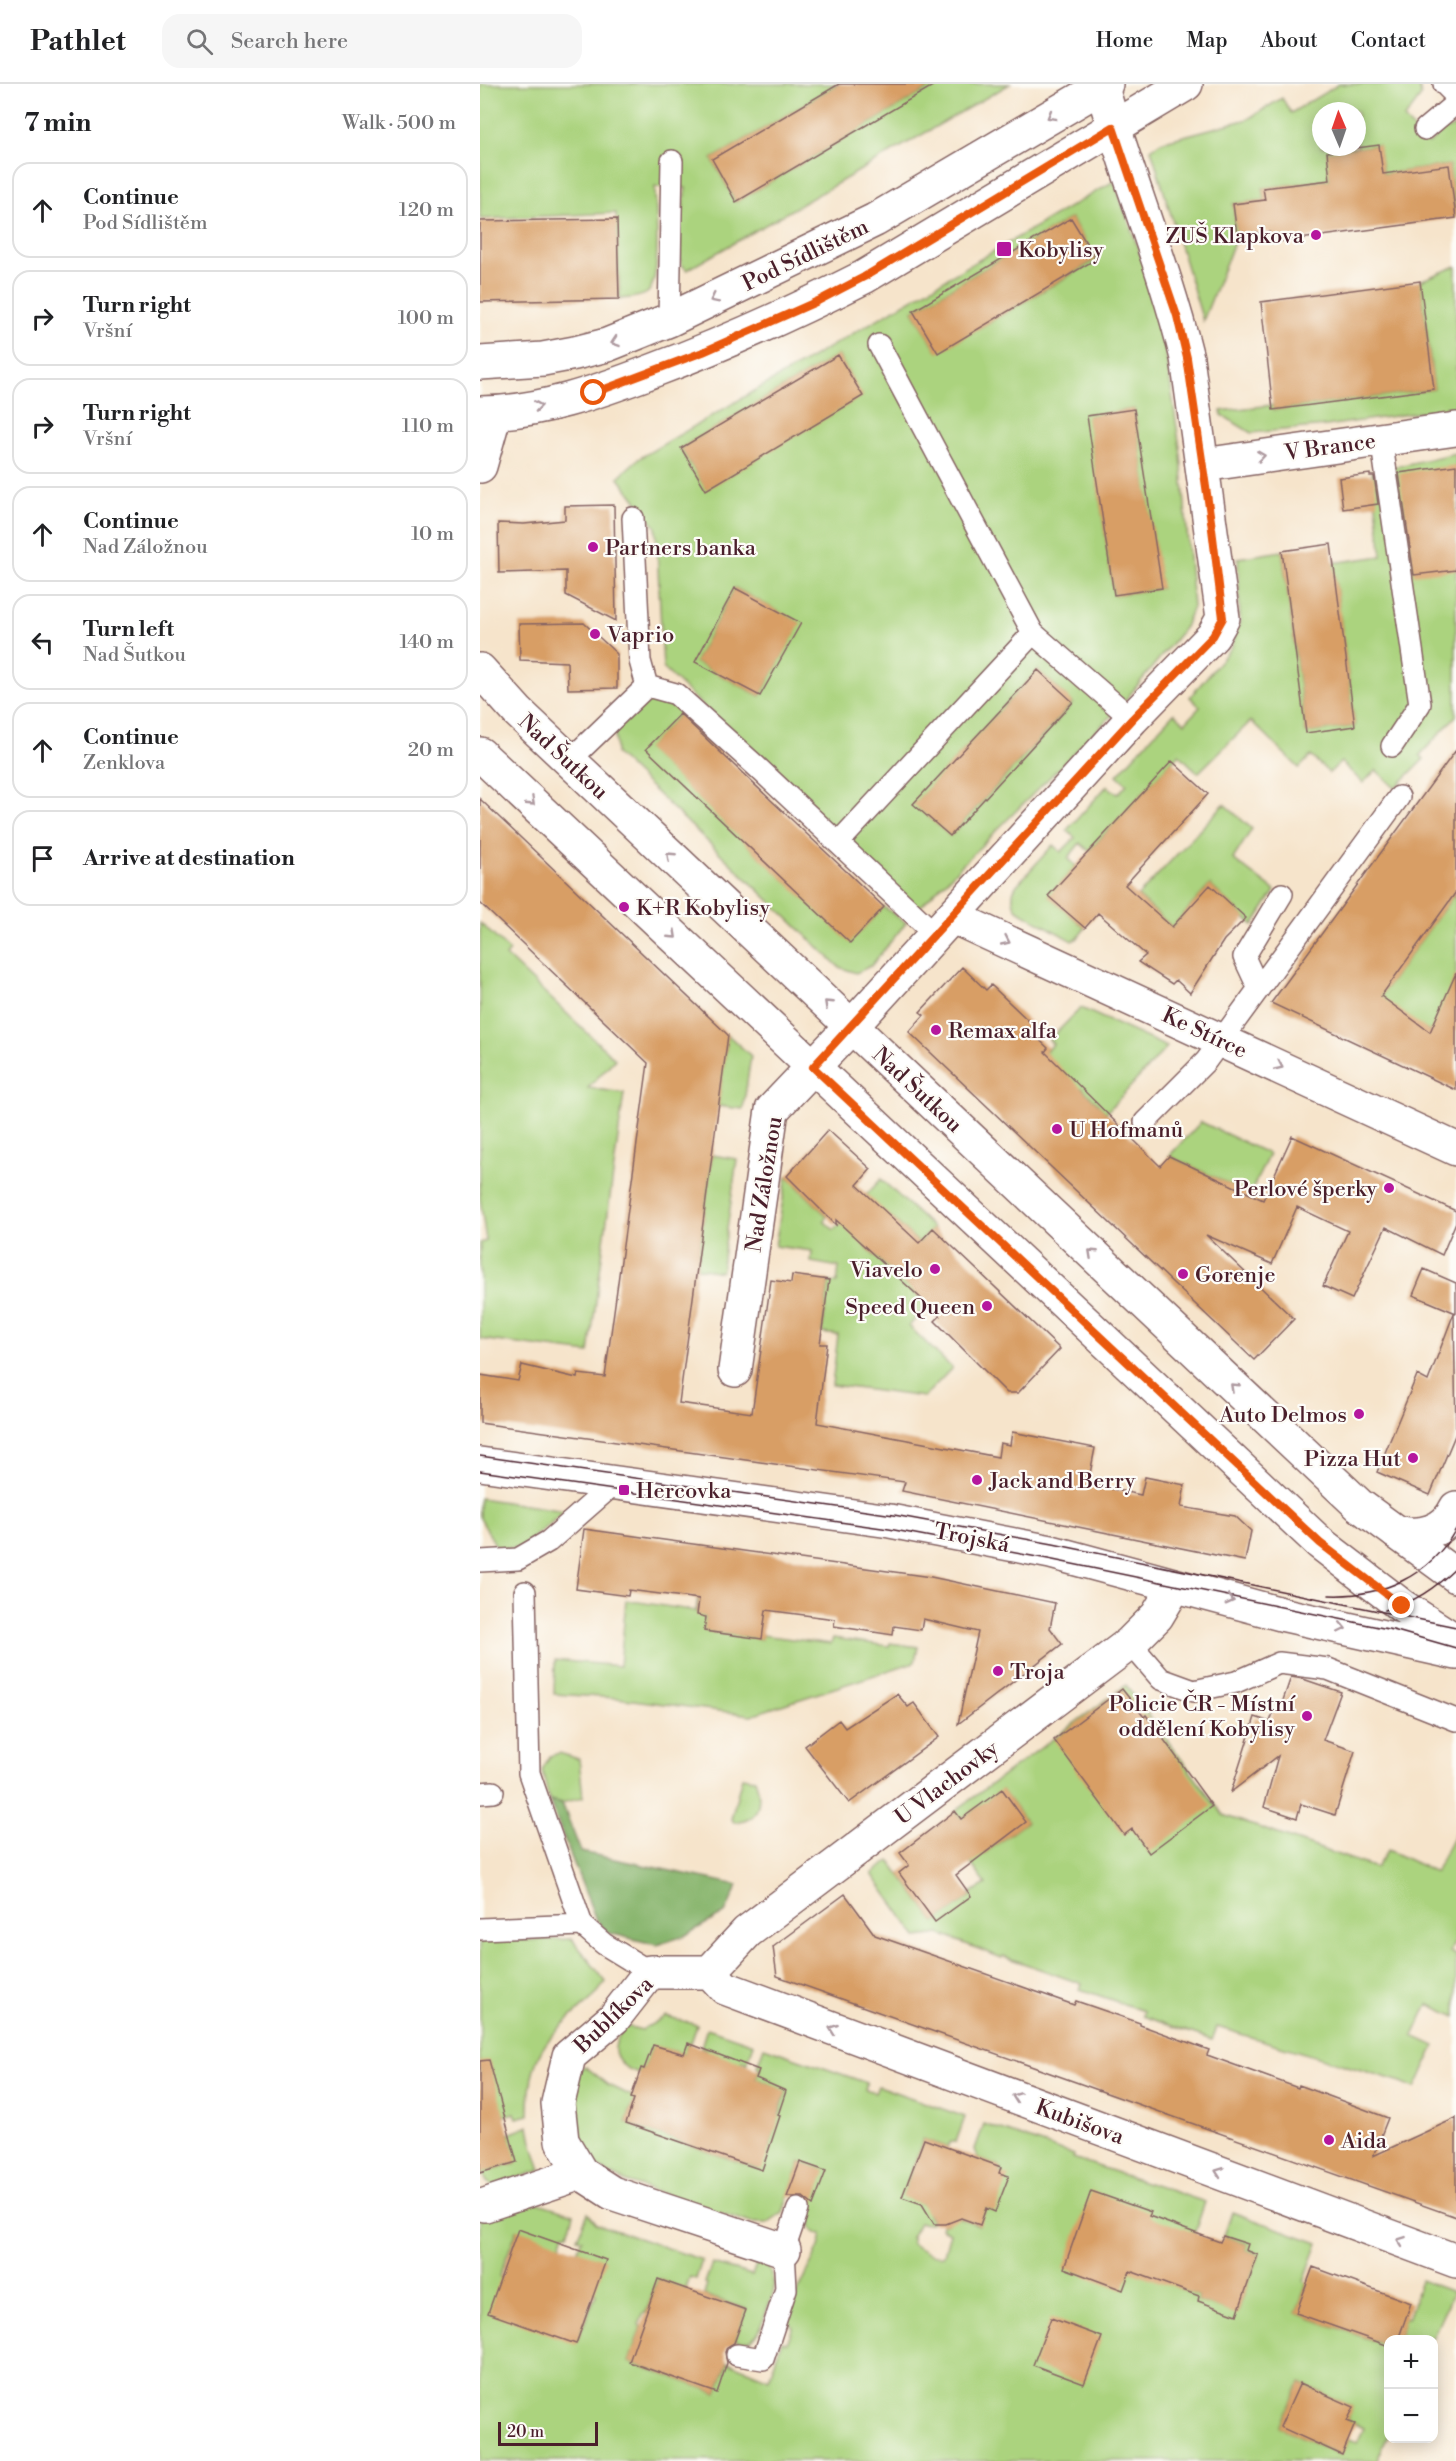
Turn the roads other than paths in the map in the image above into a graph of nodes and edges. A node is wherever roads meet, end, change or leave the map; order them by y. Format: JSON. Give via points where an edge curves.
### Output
{"nodes":[{"id":1,"x":1186,"y":84,"type":"edge"},
{"id":2,"x":1444,"y":84,"type":"edge"},
{"id":3,"x":1103,"y":85,"type":"edge"},
{"id":4,"x":1456,"y":96,"type":"edge"},
{"id":5,"x":1456,"y":103,"type":"edge"},
{"id":6,"x":1113,"y":127,"type":"junction"},
{"id":7,"x":1425,"y":129,"type":"dead end"},
{"id":8,"x":672,"y":161,"type":"dead end"},
{"id":9,"x":669,"y":320,"type":"junction"},
{"id":10,"x":879,"y":345,"type":"dead end"},
{"id":11,"x":480,"y":363,"type":"edge"},
{"id":12,"x":487,"y":413,"type":"edge"},
{"id":13,"x":1456,"y":429,"type":"edge"},
{"id":14,"x":1381,"y":438,"type":"junction"},
{"id":15,"x":1203,"y":465,"type":"junction"},
{"id":16,"x":480,"y":466,"type":"edge"},
{"id":17,"x":633,"y":518,"type":"dead end"},
{"id":18,"x":1033,"y":633,"type":"junction"},
{"id":19,"x":480,"y":670,"type":"edge"},
{"id":20,"x":647,"y":686,"type":"junction"},
{"id":21,"x":1132,"y":719,"type":"junction"},
{"id":22,"x":1392,"y":746,"type":"dead end"},
{"id":23,"x":484,"y":758,"type":"edge"},
{"id":24,"x":569,"y":761,"type":"junction"},
{"id":25,"x":1399,"y":796,"type":"dead end"},
{"id":26,"x":838,"y":843,"type":"junction"},
{"id":27,"x":1282,"y":894,"type":"dead end"},
{"id":28,"x":945,"y":926,"type":"junction"},
{"id":29,"x":1258,"y":987,"type":"junction"},
{"id":30,"x":851,"y":1027,"type":"junction"},
{"id":31,"x":1220,"y":1039,"type":"junction"},
{"id":32,"x":813,"y":1067,"type":"junction"},
{"id":33,"x":1146,"y":1122,"type":"dead end"},
{"id":34,"x":1456,"y":1149,"type":"edge"},
{"id":35,"x":735,"y":1370,"type":"dead end"},
{"id":36,"x":480,"y":1464,"type":"edge"},
{"id":37,"x":615,"y":1483,"type":"junction"},
{"id":38,"x":1456,"y":1508,"type":"edge"},
{"id":39,"x":1396,"y":1532,"type":"junction"},
{"id":40,"x":480,"y":1561,"type":"edge"},
{"id":41,"x":1456,"y":1576,"type":"edge"},
{"id":42,"x":1175,"y":1586,"type":"junction"},
{"id":43,"x":525,"y":1592,"type":"dead end"},
{"id":44,"x":1456,"y":1641,"type":"edge"},
{"id":45,"x":1130,"y":1643,"type":"junction"},
{"id":46,"x":1456,"y":1653,"type":"edge"},
{"id":47,"x":1456,"y":1720,"type":"edge"},
{"id":48,"x":582,"y":1925,"type":"junction"},
{"id":49,"x":480,"y":1929,"type":"edge"},
{"id":50,"x":710,"y":1971,"type":"junction"},
{"id":51,"x":650,"y":1972,"type":"junction"},
{"id":52,"x":581,"y":2173,"type":"junction"},
{"id":53,"x":485,"y":2205,"type":"dead end"},
{"id":54,"x":798,"y":2209,"type":"dead end"},
{"id":55,"x":784,"y":2250,"type":"junction"},
{"id":56,"x":1456,"y":2261,"type":"edge"},
{"id":57,"x":737,"y":2355,"type":"dead end"}],
"edges":[{"from":1,"to":6,"type":"street","name":"Pod Sídlištěm"},
{"from":2,"to":4,"type":"lane"},
{"from":3,"to":6,"type":"street","name":"Nad Záložnou"},
{"from":3,"to":9,"type":"street","name":"Pod Sídlištěm","one_way":true,"via":[[874,220]]},
{"from":5,"to":7,"type":"lane"},
{"from":12,"to":6,"type":"street","name":"Pod Sídlištěm","one_way":true,"via":[[594,393],[703,352],[818,301]]},
{"from":6,"to":15,"type":"street","name":"Nad Záložnou","via":[[1177,316]]},
{"from":8,"to":9,"type":"lane"},
{"from":9,"to":11,"type":"street","name":"Pod Sídlištěm","one_way":true,"via":[[607,345],[575,353]]},
{"from":10,"to":18,"type":"lane"},
{"from":12,"to":16,"type":"street"},
{"from":13,"to":14,"type":"street","name":"V Brance"},
{"from":15,"to":14,"type":"street","name":"V Brance","one_way":true},
{"from":14,"to":22,"type":"lane","via":[[1420,704]]},
{"from":15,"to":21,"type":"street","name":"Nad Záložnou","via":[[1223,618],[1213,636]]},
{"from":17,"to":20,"type":"lane","via":[[640,661]]},
{"from":18,"to":21,"type":"lane"},
{"from":18,"to":26,"type":"lane"},
{"from":19,"to":24,"type":"street","name":"Nad Šutkou"},
{"from":20,"to":24,"type":"lane"},
{"from":20,"to":26,"type":"lane","via":[[675,694]]},
{"from":21,"to":28,"type":"street","name":"Nad Záložnou"},
{"from":23,"to":32,"type":"street","one_way":true},
{"from":30,"to":24,"type":"street","name":"Nad Šutkou","one_way":true},
{"from":25,"to":29,"type":"lane"},
{"from":26,"to":28,"type":"lane"},
{"from":27,"to":29,"type":"lane","via":[[1244,957]]},
{"from":28,"to":30,"type":"street","name":"Nad Záložnou"},
{"from":28,"to":31,"type":"street","name":"Ke Stírce","one_way":true},
{"from":29,"to":31,"type":"lane"},
{"from":30,"to":32,"type":"street","name":"Nad Záložnou"},
{"from":39,"to":30,"type":"street","name":"Nad Šutkou","one_way":true,"via":[[1359,1505]]},
{"from":31,"to":33,"type":"lane","via":[[1203,1064]]},
{"from":31,"to":34,"type":"street","name":"Ke Stírce","one_way":true},
{"from":32,"to":35,"type":"street","name":"Nad Záložnou","via":[[772,1110]]},
{"from":32,"to":44,"type":"street","via":[[1320,1543],[1402,1606]]},
{"from":36,"to":37,"type":"street","name":"Trojská"},
{"from":37,"to":40,"type":"lane","via":[[549,1541],[518,1559]]},
{"from":37,"to":42,"type":"street","name":"Trojská","via":[[890,1521],[1051,1552]]},
{"from":38,"to":39,"type":"street","via":[[1446,1522],[1424,1534]]},
{"from":39,"to":41,"type":"street","name":"Nad Šutkou"},
{"from":42,"to":45,"type":"street","name":"U Vlachovky","via":[[1157,1616]]},
{"from":42,"to":46,"type":"street","name":"Trojská","one_way":true},
{"from":43,"to":48,"type":"lane","via":[[529,1773]]},
{"from":45,"to":47,"type":"lane","via":[[1161,1679],[1194,1691],[1236,1682],[1279,1663],[1328,1668]]},
{"from":45,"to":50,"type":"street","name":"U Vlachovky","via":[[747,1932]]},
{"from":48,"to":49,"type":"lane"},
{"from":48,"to":51,"type":"lane","via":[[604,1944]]},
{"from":50,"to":51,"type":"street","name":"Bublíkova"},
{"from":56,"to":50,"type":"street","name":"Kubišova","one_way":true,"via":[[725,1988]]},
{"from":51,"to":52,"type":"street","name":"Bublíkova","via":[[615,2018],[569,2056],[558,2103],[562,2141]]},
{"from":52,"to":53,"type":"street"},
{"from":52,"to":55,"type":"street","name":"Bublíkova","via":[[612,2193]]},
{"from":54,"to":55,"type":"lane"},
{"from":55,"to":57,"type":"lane","via":[[786,2289],[763,2360]]}]}
